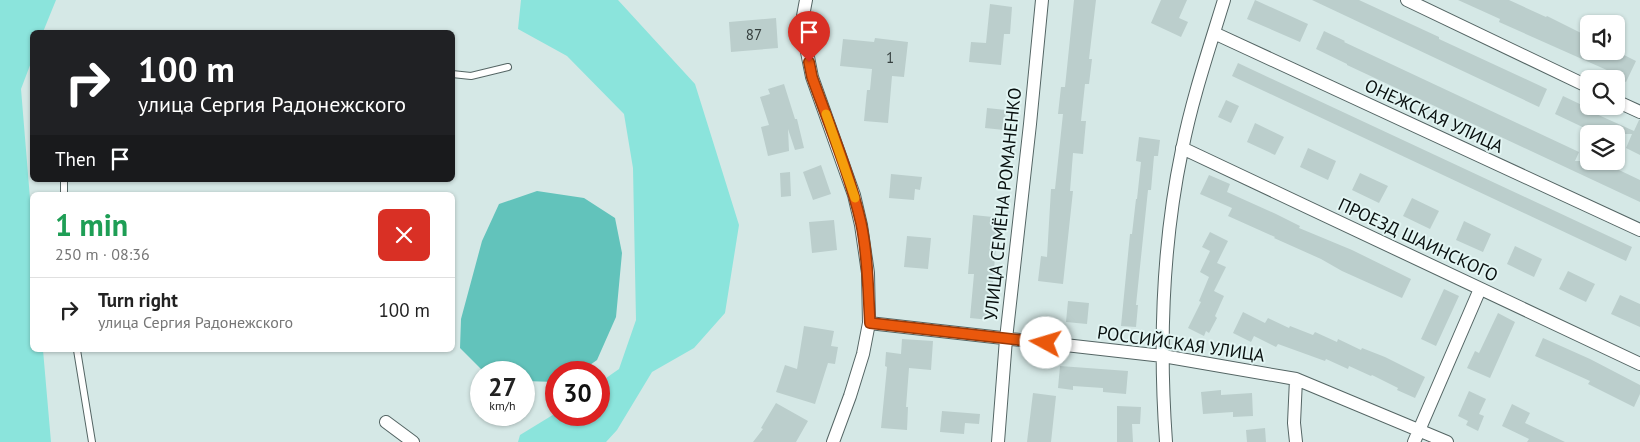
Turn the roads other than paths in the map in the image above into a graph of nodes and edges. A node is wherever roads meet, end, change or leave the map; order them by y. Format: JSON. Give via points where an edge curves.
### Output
{"nodes":[{"id":1,"x":806,"y":0,"type":"edge"},
{"id":2,"x":1042,"y":0,"type":"edge"},
{"id":3,"x":1224,"y":0,"type":"edge"},
{"id":4,"x":1407,"y":0,"type":"edge"},
{"id":5,"x":1214,"y":33,"type":"junction"},
{"id":6,"x":508,"y":67,"type":"dead end"},
{"id":7,"x":455,"y":74,"type":"edge"},
{"id":8,"x":1580,"y":83,"type":"edge"},
{"id":9,"x":1625,"y":105,"type":"edge"},
{"id":10,"x":1640,"y":112,"type":"edge"},
{"id":11,"x":1182,"y":148,"type":"junction"},
{"id":12,"x":1640,"y":230,"type":"edge"},
{"id":13,"x":1480,"y":289,"type":"junction"},
{"id":14,"x":870,"y":323,"type":"junction"},
{"id":15,"x":1006,"y":339,"type":"junction"},
{"id":16,"x":77,"y":352,"type":"edge"},
{"id":17,"x":1163,"y":356,"type":"junction"},
{"id":18,"x":1640,"y":364,"type":"edge"},
{"id":19,"x":1296,"y":379,"type":"junction"},
{"id":20,"x":386,"y":422,"type":"dead end"},
{"id":21,"x":1420,"y":430,"type":"junction"},
{"id":22,"x":92,"y":442,"type":"edge"},
{"id":23,"x":414,"y":442,"type":"edge"},
{"id":24,"x":833,"y":442,"type":"edge"},
{"id":25,"x":998,"y":442,"type":"edge"},
{"id":26,"x":1166,"y":442,"type":"edge"},
{"id":27,"x":1296,"y":442,"type":"edge"},
{"id":28,"x":1414,"y":442,"type":"edge"},
{"id":29,"x":1447,"y":442,"type":"edge"}],
"edges":[{"from":1,"to":14,"type":"street","via":[[803,16],[812,77],[854,195],[861,225],[868,273]]},
{"from":2,"to":15,"type":"street","name":"УЛИЦА СЕМЁНА РОМАНЕНКО"},
{"from":3,"to":5,"type":"street"},
{"from":4,"to":8,"type":"street"},
{"from":5,"to":11,"type":"street"},
{"from":5,"to":12,"type":"street","name":"ОНЕЖСКАЯ УЛИЦА"},
{"from":6,"to":7,"type":"lane","via":[[471,76]]},
{"from":9,"to":10,"type":"street"},
{"from":11,"to":13,"type":"street","name":"ПРОЕЗД ШАИНСКОГО"},
{"from":11,"to":17,"type":"street","via":[[1168,231]]},
{"from":13,"to":18,"type":"street","name":"ПРОЕЗД ШАИНСКОГО"},
{"from":13,"to":21,"type":"street"},
{"from":14,"to":15,"type":"street","name":"РОССИЙСКАЯ УЛИЦА"},
{"from":14,"to":24,"type":"street","via":[[861,362]]},
{"from":15,"to":17,"type":"street","name":"РОССИЙСКАЯ УЛИЦА"},
{"from":15,"to":25,"type":"street","name":"УЛИЦА СЕМЁНА РОМАНЕНКО"},
{"from":16,"to":22,"type":"lane"},
{"from":17,"to":19,"type":"street","name":"РОССИЙСКАЯ УЛИЦА"},
{"from":17,"to":26,"type":"street"},
{"from":19,"to":21,"type":"street","name":"РОССИЙСКАЯ УЛИЦА"},
{"from":19,"to":27,"type":"street"},
{"from":20,"to":23,"type":"street"},
{"from":21,"to":28,"type":"street"},
{"from":21,"to":29,"type":"street","name":"РОССИЙСКАЯ УЛИЦА"}]}
